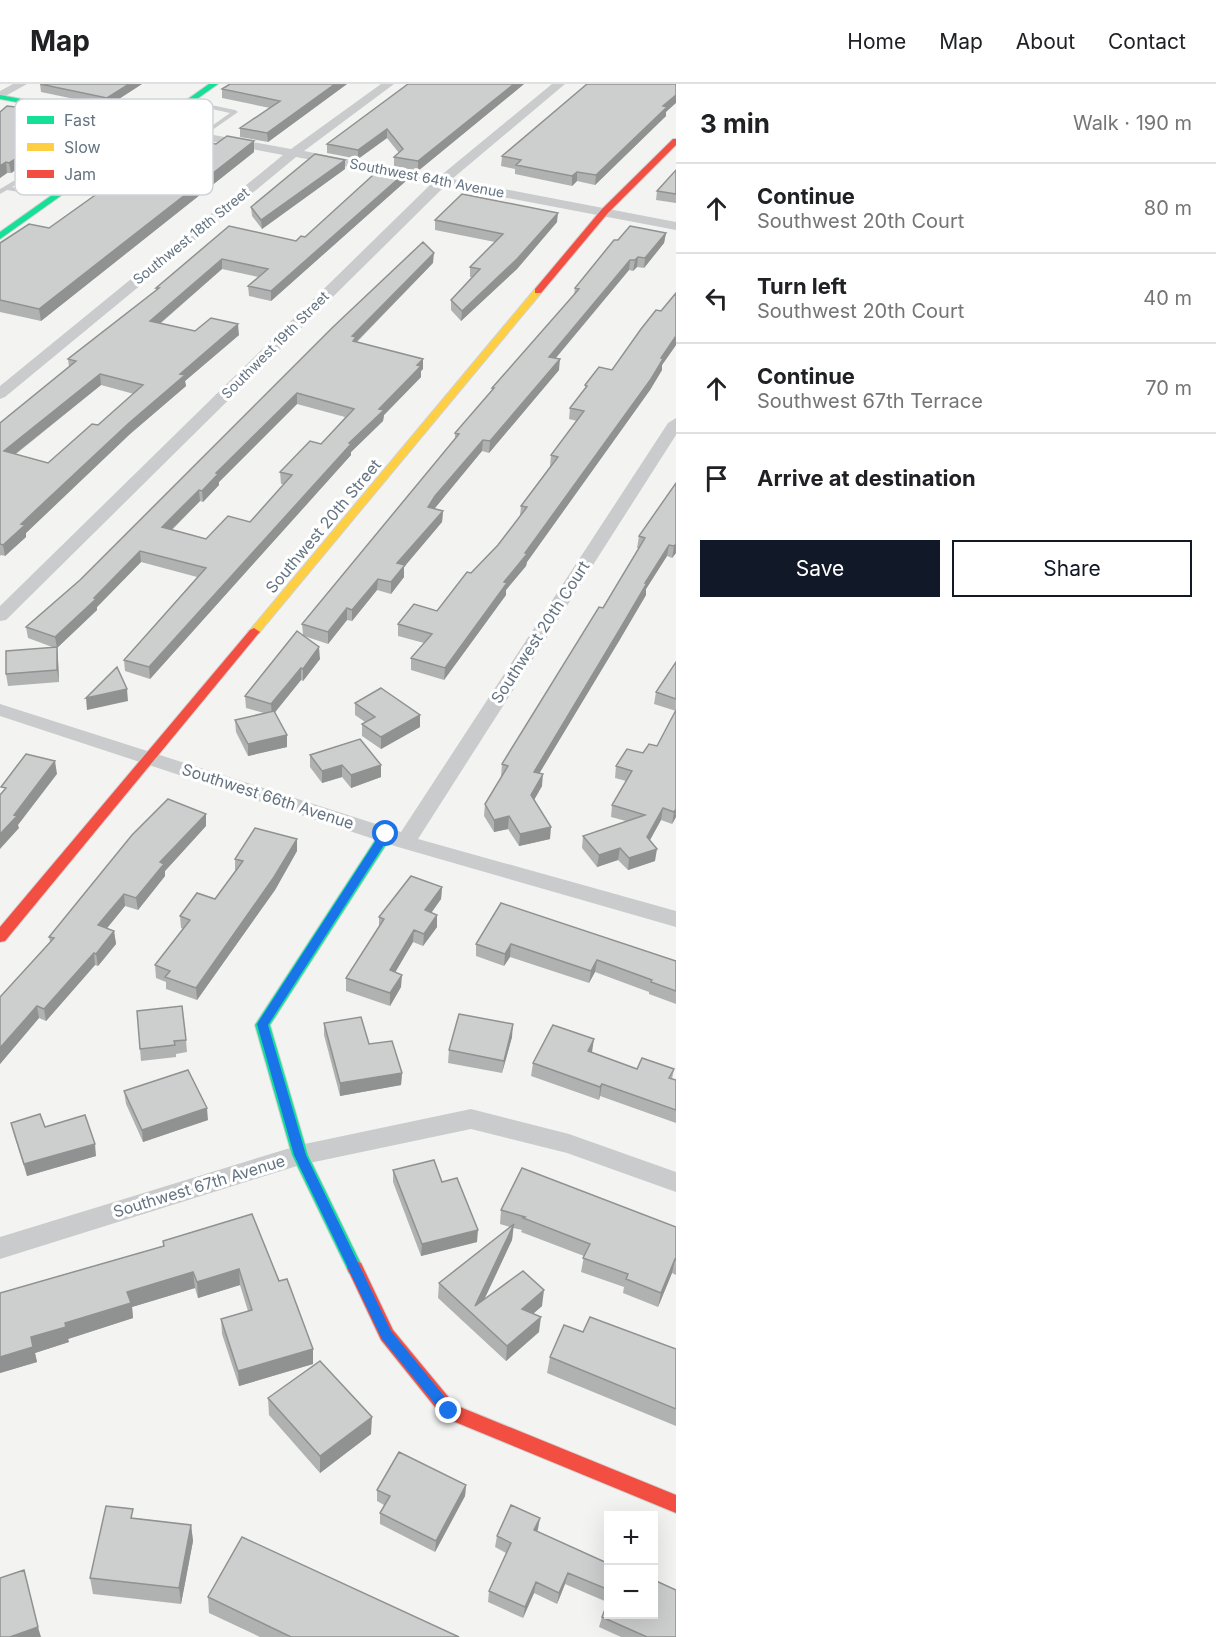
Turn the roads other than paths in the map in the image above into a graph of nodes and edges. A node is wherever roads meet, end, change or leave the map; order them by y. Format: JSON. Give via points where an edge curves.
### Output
{"nodes":[{"id":1,"x":21,"y":84,"type":"edge"},
{"id":2,"x":214,"y":84,"type":"edge"},
{"id":3,"x":388,"y":84,"type":"edge"},
{"id":4,"x":559,"y":84,"type":"edge"},
{"id":5,"x":0,"y":97,"type":"edge"},
{"id":6,"x":192,"y":99,"type":"edge"},
{"id":7,"x":15,"y":100,"type":"edge"},
{"id":8,"x":213,"y":107,"type":"edge"},
{"id":9,"x":213,"y":134,"type":"edge"},
{"id":10,"x":213,"y":141,"type":"edge"},
{"id":11,"x":676,"y":141,"type":"edge"},
{"id":12,"x":293,"y":153,"type":"junction"},
{"id":13,"x":442,"y":181,"type":"junction"},
{"id":14,"x":26,"y":195,"type":"edge"},
{"id":15,"x":56,"y":195,"type":"edge"},
{"id":16,"x":10,"y":207,"type":"dead end"},
{"id":17,"x":605,"y":212,"type":"junction"},
{"id":18,"x":676,"y":226,"type":"edge"},
{"id":19,"x":0,"y":236,"type":"edge"},
{"id":20,"x":0,"y":394,"type":"edge"},
{"id":21,"x":676,"y":423,"type":"edge"},
{"id":22,"x":0,"y":616,"type":"edge"},
{"id":23,"x":0,"y":710,"type":"edge"},
{"id":24,"x":151,"y":758,"type":"junction"},
{"id":25,"x":386,"y":834,"type":"junction"},
{"id":26,"x":405,"y":842,"type":"junction"},
{"id":27,"x":676,"y":919,"type":"edge"},
{"id":28,"x":0,"y":937,"type":"edge"},
{"id":29,"x":300,"y":1155,"type":"junction"},
{"id":30,"x":676,"y":1182,"type":"edge"},
{"id":31,"x":0,"y":1248,"type":"edge"},
{"id":32,"x":676,"y":1504,"type":"edge"}],
"edges":[{"from":1,"to":5,"type":"street"},
{"from":2,"to":6,"type":"street"},
{"from":3,"to":12,"type":"street","name":"Southwest 18th Street"},
{"from":4,"to":13,"type":"street","name":"Southwest 19th Street"},
{"from":5,"to":7,"type":"street","name":"Southwest 64th Avenue"},
{"from":8,"to":9,"type":"lane","via":[[235,112]]},
{"from":10,"to":12,"type":"street","name":"Southwest 64th Avenue"},
{"from":11,"to":17,"type":"street","name":"Southwest 20th Street"},
{"from":12,"to":13,"type":"street","name":"Southwest 64th Avenue"},
{"from":12,"to":20,"type":"street","name":"Southwest 18th Street"},
{"from":13,"to":17,"type":"street","name":"Southwest 64th Avenue"},
{"from":13,"to":22,"type":"street","name":"Southwest 19th Street"},
{"from":14,"to":16,"type":"street"},
{"from":15,"to":19,"type":"street"},
{"from":17,"to":18,"type":"street","name":"Southwest 64th Avenue"},
{"from":17,"to":24,"type":"street","name":"Southwest 20th Street"},
{"from":21,"to":26,"type":"street","name":"Southwest 20th Court"},
{"from":23,"to":24,"type":"street","name":"Southwest 66th Avenue"},
{"from":24,"to":25,"type":"street","name":"Southwest 66th Avenue"},
{"from":24,"to":28,"type":"street","name":"Southwest 20th Street"},
{"from":25,"to":26,"type":"street","name":"Southwest 66th Avenue"},
{"from":25,"to":29,"type":"street","via":[[262,1024]]},
{"from":26,"to":27,"type":"street","name":"Southwest 66th Avenue"},
{"from":29,"to":30,"type":"street","name":"Southwest 67th Avenue","via":[[471,1119],[569,1144]]},
{"from":29,"to":31,"type":"street","name":"Southwest 67th Avenue"},
{"from":29,"to":32,"type":"street","via":[[387,1335],[449,1411]]}]}
